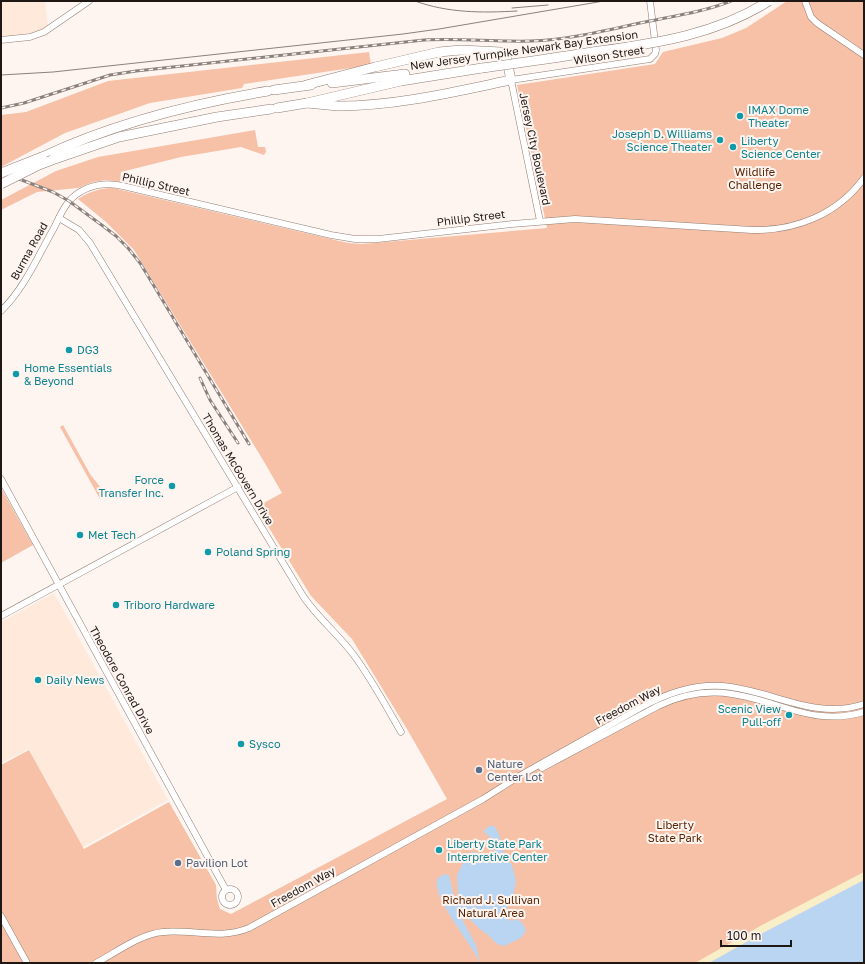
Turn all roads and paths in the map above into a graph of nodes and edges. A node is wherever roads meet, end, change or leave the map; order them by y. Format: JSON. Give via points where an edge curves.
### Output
{"nodes":[{"id":1,"x":89,"y":1,"type":"edge"},
{"id":2,"x":649,"y":1,"type":"edge"},
{"id":3,"x":757,"y":1,"type":"edge"},
{"id":4,"x":769,"y":1,"type":"edge"},
{"id":5,"x":805,"y":1,"type":"edge"},
{"id":6,"x":1,"y":40,"type":"edge"},
{"id":7,"x":864,"y":55,"type":"edge"},
{"id":8,"x":482,"y":66,"type":"junction"},
{"id":9,"x":510,"y":80,"type":"junction"},
{"id":10,"x":306,"y":85,"type":"junction"},
{"id":11,"x":307,"y":103,"type":"junction"},
{"id":12,"x":42,"y":157,"type":"junction"},
{"id":13,"x":50,"y":162,"type":"junction"},
{"id":14,"x":1,"y":173,"type":"edge"},
{"id":15,"x":1,"y":178,"type":"edge"},
{"id":16,"x":864,"y":178,"type":"edge"},
{"id":17,"x":1,"y":184,"type":"edge"},
{"id":18,"x":1,"y":190,"type":"edge"},
{"id":19,"x":73,"y":198,"type":"joint"},
{"id":20,"x":59,"y":218,"type":"junction"},
{"id":21,"x":540,"y":221,"type":"junction"},
{"id":22,"x":1,"y":312,"type":"edge"},
{"id":23,"x":1,"y":479,"type":"edge"},
{"id":24,"x":238,"y":487,"type":"junction"},
{"id":25,"x":59,"y":585,"type":"junction"},
{"id":26,"x":1,"y":616,"type":"edge"},
{"id":27,"x":771,"y":697,"type":"junction"},
{"id":28,"x":769,"y":703,"type":"junction"},
{"id":29,"x":864,"y":704,"type":"edge"},
{"id":30,"x":864,"y":712,"type":"edge"},
{"id":31,"x":401,"y":732,"type":"dead end"},
{"id":32,"x":507,"y":786,"type":"junction"},
{"id":33,"x":226,"y":890,"type":"dead end"},
{"id":34,"x":1,"y":916,"type":"edge"},
{"id":35,"x":27,"y":963,"type":"edge"},
{"id":36,"x":96,"y":963,"type":"edge"}],
"edges":[{"from":1,"to":6,"type":"street","via":[[44,32],[30,37]]},
{"from":2,"to":9,"type":"street","name":"Wilson Street","via":[[656,50],[650,59]]},
{"from":3,"to":8,"type":"highway","name":"New Jersey Turnpike Newark Bay Extension","via":[[714,21],[674,33]]},
{"from":4,"to":8,"type":"highway","name":"New Jersey Turnpike Newark Bay Extension","bridge":true,"via":[[720,26],[679,38]]},
{"from":5,"to":7,"type":"street","via":[[817,23]]},
{"from":8,"to":10,"type":"highway","name":"New Jersey Turnpike Newark Bay Extension"},
{"from":8,"to":11,"type":"highway","name":"New Jersey Turnpike Newark Bay Extension","via":[[392,82]]},
{"from":9,"to":10,"type":"highway","via":[[507,59],[503,53],[451,50]]},
{"from":9,"to":11,"type":"highway","via":[[380,103],[336,106]]},
{"from":9,"to":21,"type":"street","name":"Jersey City Boulevard"},
{"from":10,"to":12,"type":"highway","name":"New Jersey Turnpike Newark Bay Extension","via":[[213,101],[144,118],[93,135]]},
{"from":11,"to":13,"type":"highway","name":"New Jersey Turnpike Newark Bay Extension","via":[[217,117],[129,135],[101,142]]},
{"from":12,"to":14,"type":"highway","bridge":true},
{"from":12,"to":15,"type":"highway","name":"New Jersey Turnpike Newark Bay Extension","bridge":true},
{"from":13,"to":17,"type":"highway","name":"New Jersey Turnpike Newark Bay Extension","bridge":true},
{"from":13,"to":18,"type":"highway"},
{"from":16,"to":21,"type":"street","name":"Phillip Street","via":[[849,195],[827,212],[802,223],[772,229],[593,219]]},
{"from":19,"to":20,"type":"street","name":"Burma Road"},
{"from":19,"to":21,"type":"street","name":"Phillip Street","via":[[91,187],[103,184],[116,185],[355,239],[378,239]]},
{"from":20,"to":22,"type":"street","name":"Burma Road","via":[[20,288]]},
{"from":20,"to":24,"type":"street","name":"Thomas McGovern Drive","via":[[79,230],[90,243]]},
{"from":23,"to":25,"type":"street","name":"Theodore Conrad Drive"},
{"from":24,"to":25,"type":"street"},
{"from":24,"to":31,"type":"street","name":"Thomas McGovern Drive","via":[[303,596],[354,656]]},
{"from":25,"to":26,"type":"street"},
{"from":25,"to":33,"type":"street","name":"Theodore Conrad Drive"},
{"from":27,"to":28,"type":"street"},
{"from":27,"to":29,"type":"street","name":"Freedom Way","via":[[823,709],[843,709]]},
{"from":27,"to":32,"type":"street","name":"Freedom Way","via":[[723,686],[677,691],[642,707],[521,775]]},
{"from":28,"to":30,"type":"street","name":"Freedom Way","via":[[821,716],[845,716]]},
{"from":28,"to":32,"type":"street","name":"Freedom Way","via":[[720,693],[677,698]]},
{"from":32,"to":36,"type":"street","name":"Freedom Way","via":[[244,930],[220,935],[161,932],[142,938]]},
{"from":34,"to":35,"type":"street"}]}
